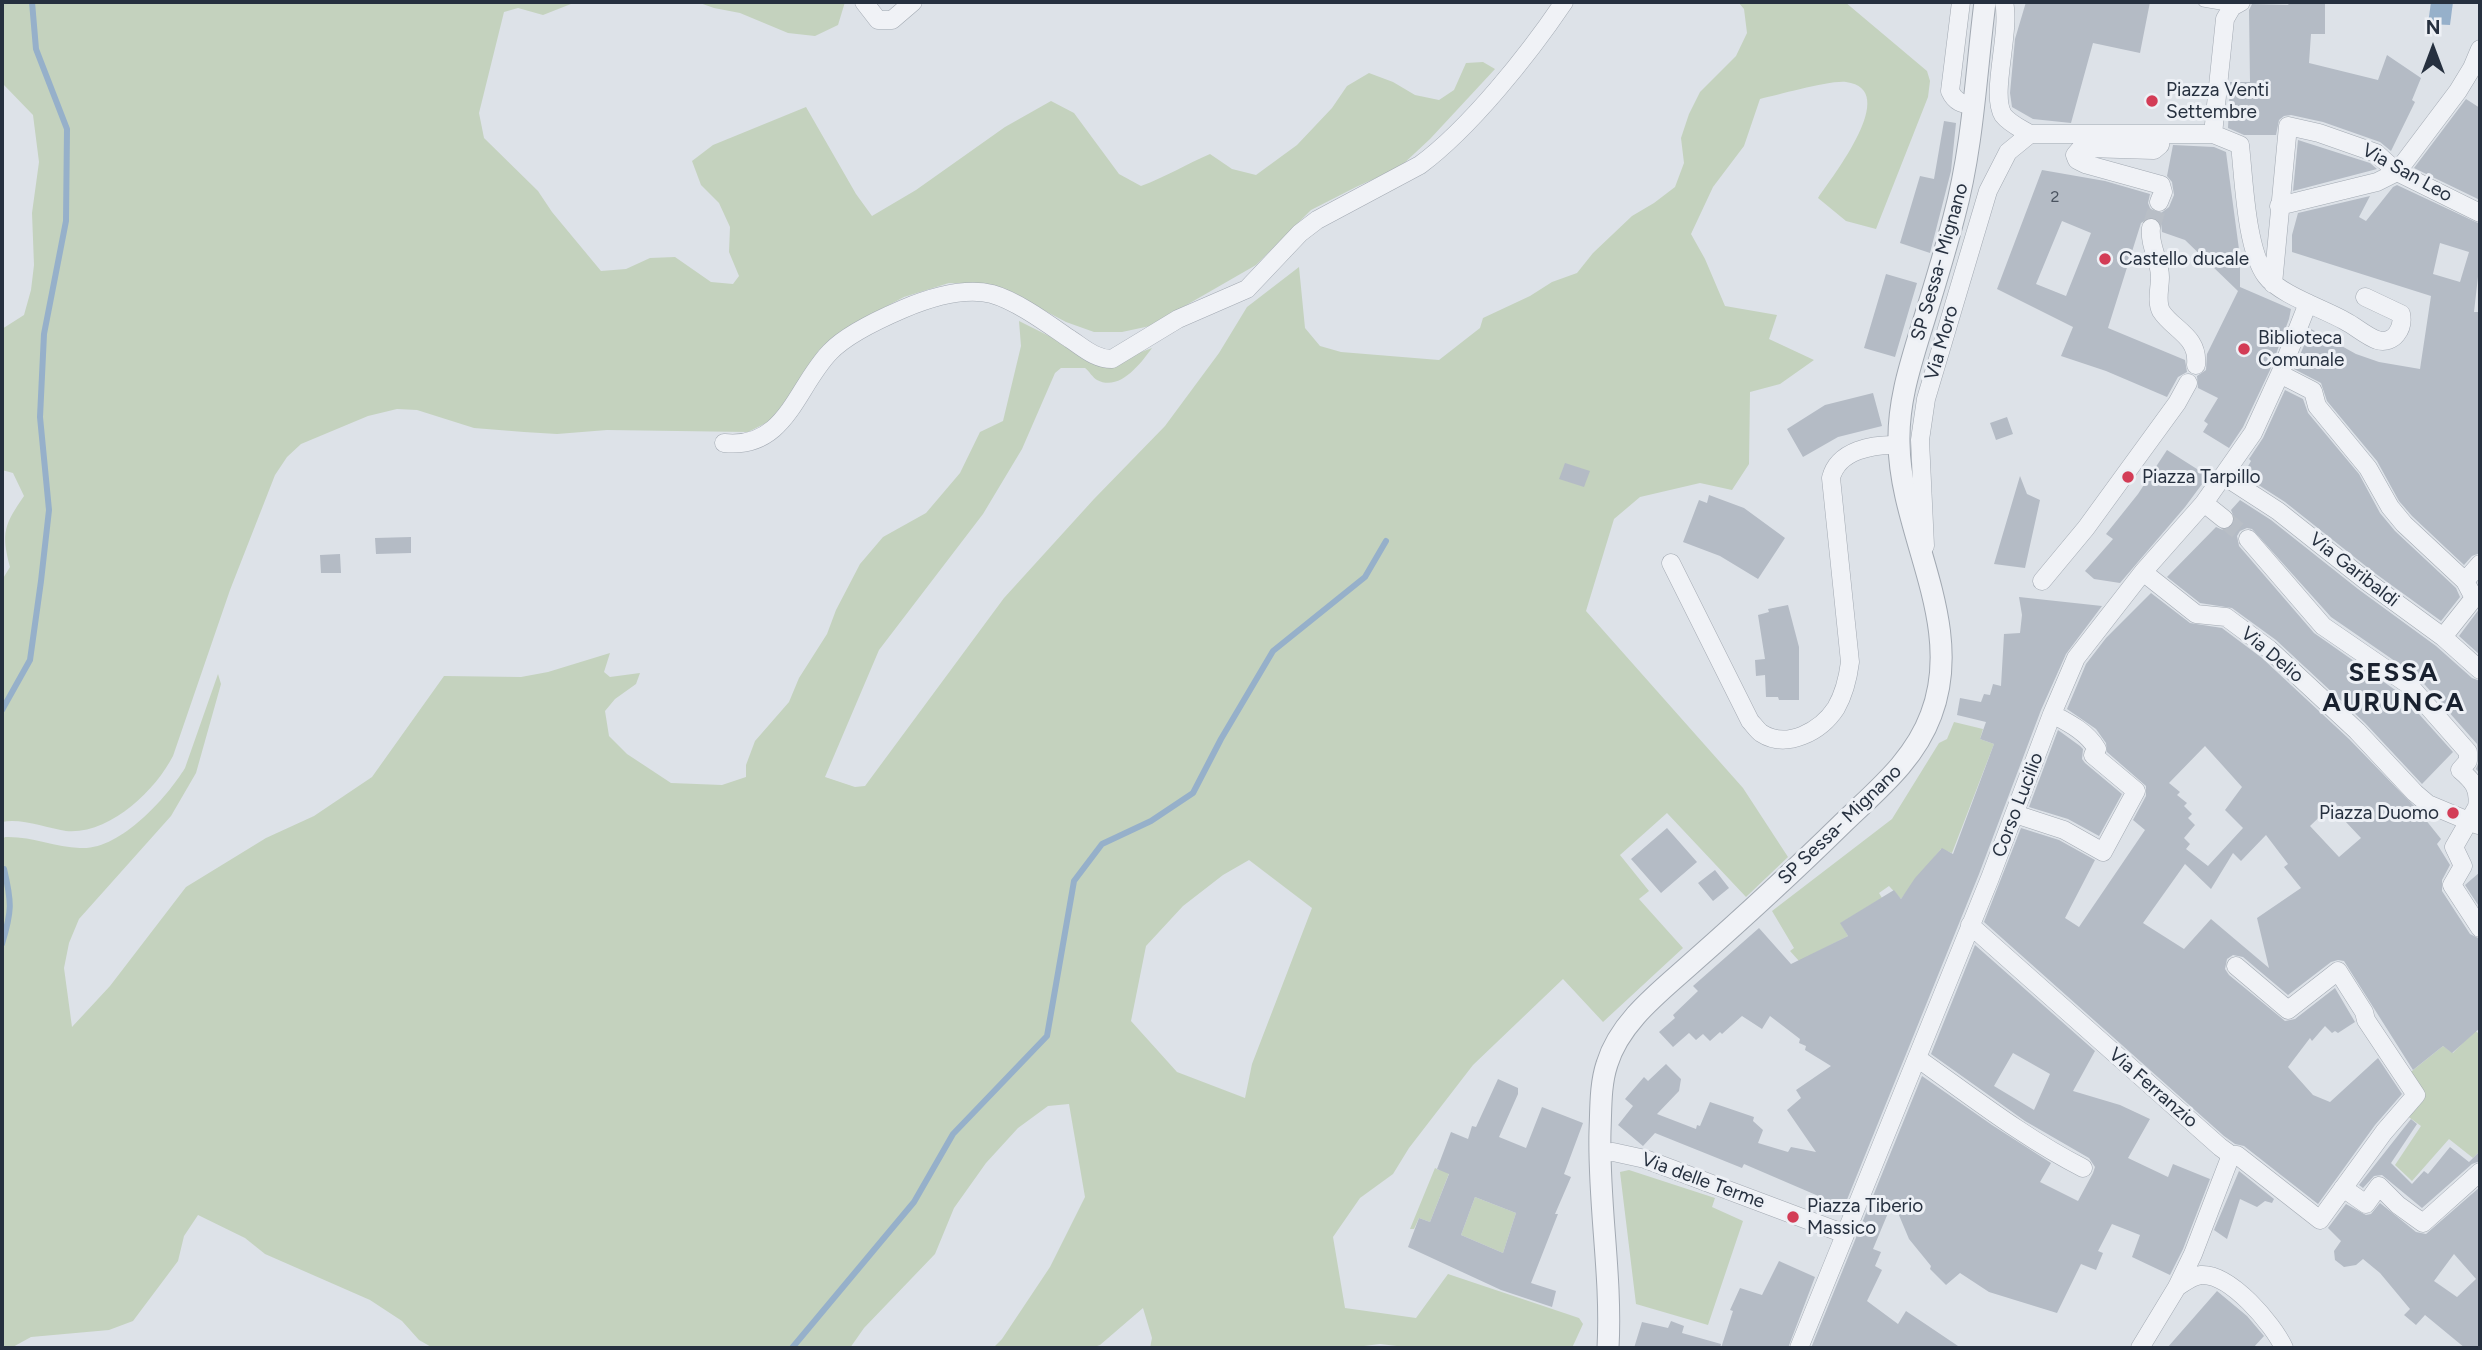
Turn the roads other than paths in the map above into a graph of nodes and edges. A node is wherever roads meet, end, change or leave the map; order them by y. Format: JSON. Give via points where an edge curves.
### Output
{"nodes":[{"id":1,"x":864,"y":2,"type":"edge"},
{"id":2,"x":913,"y":2,"type":"edge"},
{"id":3,"x":1564,"y":2,"type":"edge"},
{"id":4,"x":1961,"y":2,"type":"edge"},
{"id":5,"x":1984,"y":2,"type":"edge"},
{"id":6,"x":2004,"y":2,"type":"edge"},
{"id":7,"x":2203,"y":2,"type":"edge"},
{"id":8,"x":2236,"y":5,"type":"edge"},
{"id":9,"x":2480,"y":49,"type":"edge"},
{"id":10,"x":1973,"y":105,"type":"junction"},
{"id":11,"x":2030,"y":134,"type":"junction"},
{"id":12,"x":2162,"y":134,"type":"junction"},
{"id":13,"x":2213,"y":134,"type":"junction"},
{"id":14,"x":2397,"y":172,"type":"junction"},
{"id":15,"x":2160,"y":202,"type":"dead end"},
{"id":16,"x":2279,"y":206,"type":"junction"},
{"id":17,"x":2480,"y":212,"type":"edge"},
{"id":18,"x":2151,"y":228,"type":"tunnel mouth"},
{"id":19,"x":2273,"y":284,"type":"junction"},
{"id":20,"x":2365,"y":297,"type":"dead end"},
{"id":21,"x":2308,"y":303,"type":"junction"},
{"id":22,"x":2196,"y":365,"type":"dead end"},
{"id":23,"x":2280,"y":374,"type":"junction"},
{"id":24,"x":2188,"y":383,"type":"dead end"},
{"id":25,"x":724,"y":443,"type":"dead end"},
{"id":26,"x":1899,"y":445,"type":"junction"},
{"id":27,"x":2224,"y":476,"type":"junction"},
{"id":28,"x":2204,"y":503,"type":"junction"},
{"id":29,"x":2224,"y":519,"type":"tunnel mouth"},
{"id":30,"x":2248,"y":539,"type":"tunnel mouth"},
{"id":31,"x":1671,"y":563,"type":"dead end"},
{"id":32,"x":2480,"y":564,"type":"edge"},
{"id":33,"x":1926,"y":570,"type":"junction"},
{"id":34,"x":2143,"y":572,"type":"junction"},
{"id":35,"x":2042,"y":581,"type":"dead end"},
{"id":36,"x":2465,"y":581,"type":"junction"},
{"id":37,"x":2442,"y":637,"type":"junction"},
{"id":38,"x":2480,"y":670,"type":"edge"},
{"id":39,"x":2052,"y":714,"type":"junction"},
{"id":40,"x":2015,"y":814,"type":"junction"},
{"id":41,"x":2474,"y":824,"type":"edge"},
{"id":42,"x":1970,"y":925,"type":"junction"},
{"id":43,"x":2480,"y":928,"type":"edge"},
{"id":44,"x":2236,"y":966,"type":"dead end"},
{"id":45,"x":1917,"y":1058,"type":"junction"},
{"id":46,"x":1600,"y":1153,"type":"junction"},
{"id":47,"x":2231,"y":1156,"type":"junction"},
{"id":48,"x":2083,"y":1168,"type":"dead end"},
{"id":49,"x":2480,"y":1172,"type":"edge"},
{"id":50,"x":2343,"y":1188,"type":"junction"},
{"id":51,"x":1844,"y":1234,"type":"junction"},
{"id":52,"x":2177,"y":1287,"type":"junction"},
{"id":53,"x":1608,"y":1348,"type":"edge"},
{"id":54,"x":1799,"y":1348,"type":"edge"},
{"id":55,"x":2140,"y":1348,"type":"edge"},
{"id":56,"x":2284,"y":1348,"type":"edge"}],
"edges":[{"from":1,"to":2,"type":"street","via":[[878,20],[892,20]]},
{"from":3,"to":25,"type":"street","via":[[1498,87],[1435,154],[1317,220],[1247,289],[1178,319],[1112,359],[1101,359],[994,295],[946,295],[902,309],[843,341],[824,359],[791,410],[771,431],[744,443]]},
{"from":4,"to":10,"type":"street","via":[[1950,91],[1961,103]]},
{"from":5,"to":10,"type":"street","name":"SP Sessa- Mignano"},
{"from":6,"to":11,"type":"street","via":[[2001,110],[2011,123]]},
{"from":7,"to":8,"type":"lane"},
{"from":8,"to":13,"type":"street","via":[[2225,19]]},
{"from":9,"to":14,"type":"street","via":[[2458,91]]},
{"from":10,"to":26,"type":"street","name":"SP Sessa- Mignano","via":[[1955,217],[1902,397]]},
{"from":11,"to":12,"type":"street"},
{"from":11,"to":33,"type":"street","name":"Via Moro","via":[[2008,152],[1988,191],[1926,399],[1920,440]]},
{"from":12,"to":13,"type":"street"},
{"from":12,"to":15,"type":"street","via":[[2154,150],[2087,148],[2075,155],[2085,164],[2161,185]]},
{"from":13,"to":19,"type":"street","via":[[2240,145],[2253,249]]},
{"from":14,"to":16,"type":"street","via":[[2377,182]]},
{"from":14,"to":16,"type":"street","name":"Via San Leo","via":[[2376,153],[2288,126]]},
{"from":14,"to":17,"type":"street","name":"Via San Leo"},
{"from":16,"to":19,"type":"street"},
{"from":18,"to":22,"type":"street","via":[[2161,310],[2189,339]]},
{"from":19,"to":21,"type":"street"},
{"from":20,"to":21,"type":"street","via":[[2401,314],[2396,336],[2377,340]]},
{"from":21,"to":23,"type":"street","name":"Corso Lucilio"},
{"from":23,"to":27,"type":"street","name":"Corso Lucilio","via":[[2253,433]]},
{"from":23,"to":36,"type":"street","via":[[2313,391],[2317,406],[2368,468],[2390,507]]},
{"from":24,"to":35,"type":"street","via":[[2086,528]]},
{"from":26,"to":31,"type":"street","via":[[1863,450],[1842,458],[1833,468],[1850,662],[1836,708],[1812,732],[1776,738],[1761,733],[1750,721]]},
{"from":26,"to":33,"type":"street","name":"SP Sessa- Mignano","via":[[1902,481]]},
{"from":27,"to":28,"type":"street","name":"Corso Lucilio"},
{"from":27,"to":37,"type":"street","name":"Via Garibaldi","via":[[2278,511]]},
{"from":28,"to":29,"type":"street"},
{"from":28,"to":34,"type":"street","name":"Corso Lucilio"},
{"from":30,"to":41,"type":"street","via":[[2323,626],[2409,685],[2462,743],[2470,756],[2460,770],[2478,792]]},
{"from":32,"to":36,"type":"street"},
{"from":33,"to":46,"type":"street","name":"SP Sessa- Mignano","via":[[1941,667],[1933,712],[1919,741],[1889,780],[1656,995],[1623,1032],[1604,1077]]},
{"from":34,"to":39,"type":"street","name":"Corso Lucilio","via":[[2076,657]]},
{"from":34,"to":41,"type":"street","name":"Via Delio","via":[[2196,614],[2226,617],[2269,649],[2415,793],[2428,804]]},
{"from":36,"to":37,"type":"street","via":[[2474,598]]},
{"from":37,"to":38,"type":"street","name":"Via Garibaldi"},
{"from":39,"to":40,"type":"street","name":"Corso Lucilio"},
{"from":39,"to":40,"type":"street","via":[[2092,741],[2097,749],[2093,755],[2136,791],[2102,852],[2064,830]]},
{"from":40,"to":42,"type":"street","name":"Corso Lucilio"},
{"from":41,"to":43,"type":"street","via":[[2454,847],[2463,866],[2452,885]]},
{"from":42,"to":45,"type":"street","name":"Corso Lucilio"},
{"from":42,"to":47,"type":"street","name":"Via Ferranzio"},
{"from":44,"to":50,"type":"street","via":[[2288,1010],[2338,971],[2416,1094]]},
{"from":45,"to":48,"type":"street","via":[[2015,1128]]},
{"from":45,"to":51,"type":"street","name":"Corso Lucilio"},
{"from":46,"to":51,"type":"street","name":"Via delle Terme","via":[[1645,1159]]},
{"from":46,"to":53,"type":"street","name":"SP Sessa- Mignano"},
{"from":47,"to":50,"type":"street","name":"Via Ferranzio","via":[[2237,1156],[2320,1220]]},
{"from":47,"to":52,"type":"street"},
{"from":49,"to":50,"type":"street","via":[[2423,1223],[2379,1186],[2366,1204]]},
{"from":51,"to":54,"type":"street","name":"Corso Lucilio"},
{"from":52,"to":55,"type":"street"},
{"from":52,"to":56,"type":"street","via":[[2192,1277],[2217,1278],[2263,1317]]}]}
